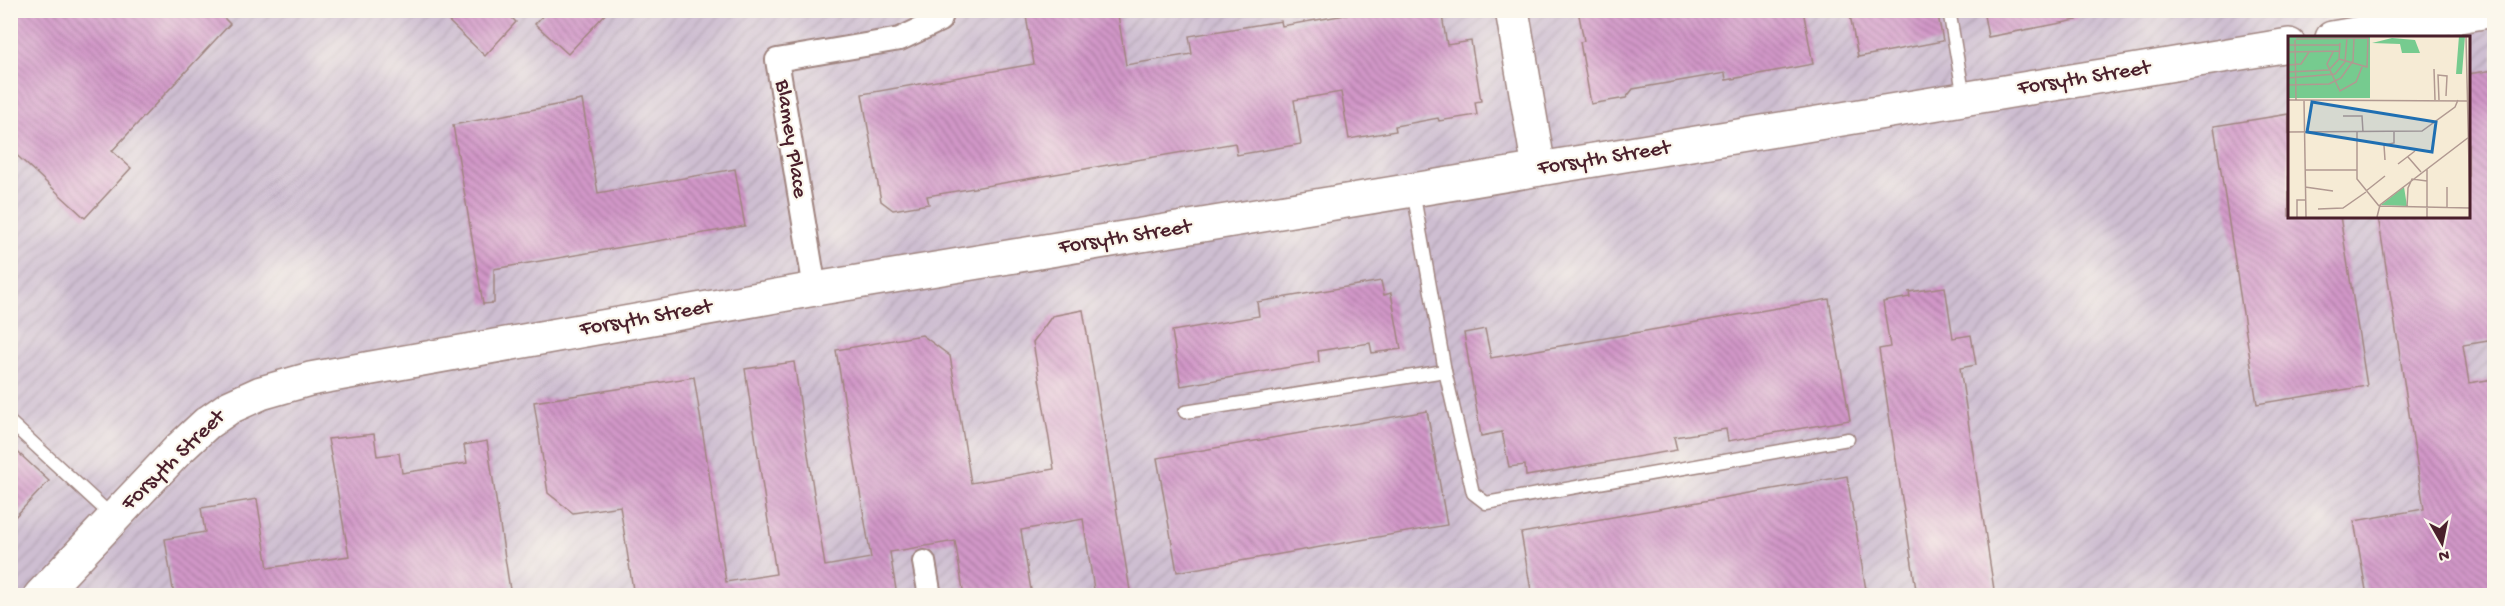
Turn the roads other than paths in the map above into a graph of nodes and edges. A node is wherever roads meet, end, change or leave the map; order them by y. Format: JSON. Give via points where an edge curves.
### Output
{"nodes":[{"id":1,"x":944,"y":10,"type":"edge"},
{"id":2,"x":1512,"y":10,"type":"edge"},
{"id":3,"x":1949,"y":10,"type":"edge"},
{"id":4,"x":2494,"y":10,"type":"edge"},
{"id":5,"x":2344,"y":36,"type":"edge"},
{"id":6,"x":2288,"y":45,"type":"edge"},
{"id":7,"x":1964,"y":99,"type":"junction"},
{"id":8,"x":1539,"y":169,"type":"junction"},
{"id":9,"x":1413,"y":190,"type":"junction"},
{"id":10,"x":815,"y":289,"type":"junction"},
{"id":11,"x":1444,"y":371,"type":"junction"},
{"id":12,"x":1185,"y":412,"type":"dead end"},
{"id":13,"x":10,"y":422,"type":"edge"},
{"id":14,"x":1848,"y":439,"type":"dead end"},
{"id":15,"x":114,"y":518,"type":"junction"},
{"id":16,"x":924,"y":562,"type":"dead end"},
{"id":17,"x":40,"y":596,"type":"edge"},
{"id":18,"x":930,"y":596,"type":"edge"}],
"edges":[{"from":1,"to":10,"type":"street","name":"Blamey Place","via":[[940,20],[900,39],[777,60]]},
{"from":2,"to":8,"type":"street"},
{"from":3,"to":7,"type":"lane"},
{"from":4,"to":5,"type":"street"},
{"from":6,"to":7,"type":"street","name":"Forsyth Street"},
{"from":7,"to":8,"type":"street","name":"Forsyth Street"},
{"from":8,"to":9,"type":"street","name":"Forsyth Street"},
{"from":9,"to":10,"type":"street","name":"Forsyth Street"},
{"from":9,"to":11,"type":"lane"},
{"from":10,"to":15,"type":"street","name":"Forsyth Street","via":[[310,379],[261,393],[207,423]]},
{"from":11,"to":12,"type":"lane"},
{"from":11,"to":14,"type":"lane","via":[[1473,493],[1486,503]]},
{"from":13,"to":15,"type":"lane"},
{"from":15,"to":17,"type":"street","name":"Forsyth Street"},
{"from":16,"to":18,"type":"street"}]}
